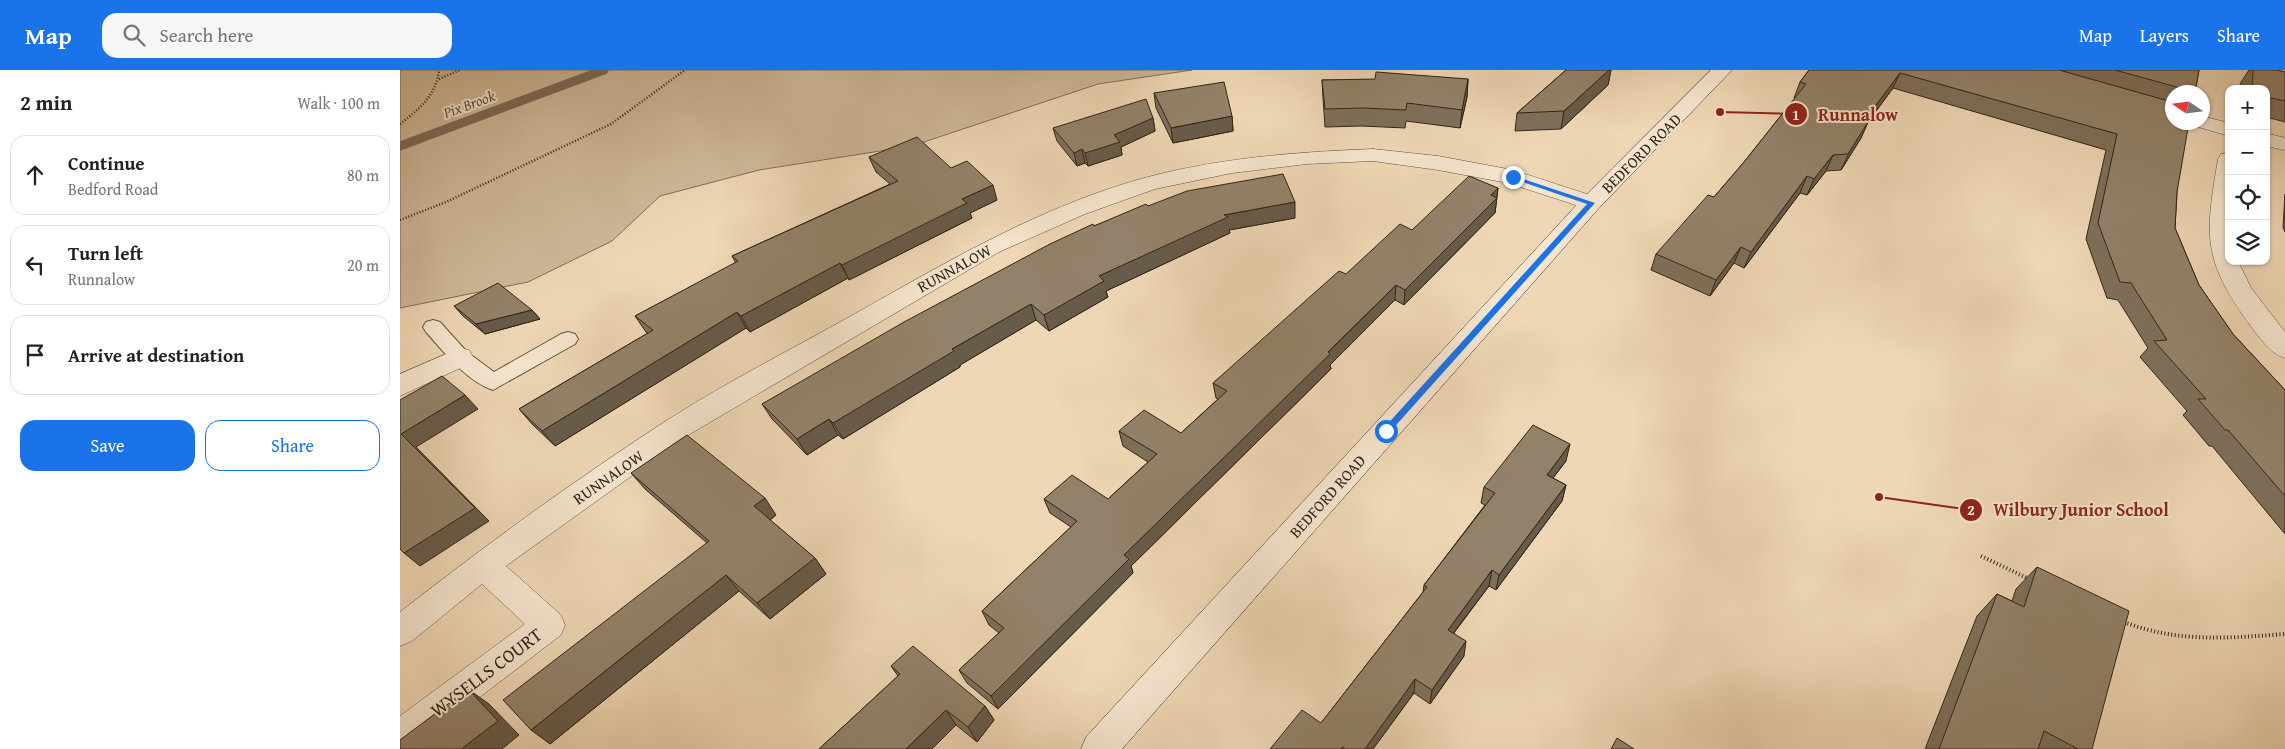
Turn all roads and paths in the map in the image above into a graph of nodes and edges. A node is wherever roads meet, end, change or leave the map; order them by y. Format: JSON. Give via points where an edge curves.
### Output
{"nodes":[{"id":1,"x":439,"y":70,"type":"edge"},
{"id":2,"x":460,"y":70,"type":"edge"},
{"id":3,"x":685,"y":70,"type":"edge"},
{"id":4,"x":1722,"y":70,"type":"edge"},
{"id":5,"x":439,"y":80,"type":"junction"},
{"id":6,"x":400,"y":124,"type":"edge"},
{"id":7,"x":2210,"y":124,"type":"edge"},
{"id":8,"x":2225,"y":129,"type":"edge"},
{"id":9,"x":2270,"y":140,"type":"edge"},
{"id":10,"x":2285,"y":144,"type":"edge"},
{"id":11,"x":2227,"y":175,"type":"edge"},
{"id":12,"x":1591,"y":203,"type":"junction"},
{"id":13,"x":400,"y":220,"type":"edge"},
{"id":14,"x":433,"y":327,"type":"dead end"},
{"id":15,"x":568,"y":339,"type":"dead end"},
{"id":16,"x":2285,"y":349,"type":"edge"},
{"id":17,"x":460,"y":357,"type":"junction"},
{"id":18,"x":400,"y":386,"type":"edge"},
{"id":19,"x":1981,"y":556,"type":"dead end"},
{"id":20,"x":483,"y":565,"type":"junction"},
{"id":21,"x":2033,"y":580,"type":"edge"},
{"id":22,"x":2119,"y":620,"type":"edge"},
{"id":23,"x":400,"y":631,"type":"edge"},
{"id":24,"x":2285,"y":634,"type":"edge"},
{"id":25,"x":400,"y":738,"type":"edge"},
{"id":26,"x":1099,"y":749,"type":"edge"}],
"edges":[{"from":1,"to":5,"type":"path"},
{"from":2,"to":5,"type":"path"},
{"from":3,"to":13,"type":"path","via":[[611,124],[446,202]]},
{"from":4,"to":12,"type":"street","name":"BEDFORD ROAD"},
{"from":5,"to":6,"type":"path","via":[[433,96]]},
{"from":7,"to":8,"type":"street"},
{"from":9,"to":10,"type":"street"},
{"from":11,"to":16,"type":"street","via":[[2220,222],[2230,273],[2242,296]]},
{"from":12,"to":20,"type":"street","name":"RUNNALOW","via":[[1513,177],[1373,155],[1232,166],[1149,184],[1077,209],[990,247],[680,426]]},
{"from":12,"to":26,"type":"street","name":"BEDFORD ROAD"},
{"from":14,"to":17,"type":"lane"},
{"from":15,"to":17,"type":"lane","via":[[493,382]]},
{"from":17,"to":18,"type":"street"},
{"from":19,"to":21,"type":"path"},
{"from":20,"to":23,"type":"street","name":"RUNNALOW"},
{"from":20,"to":25,"type":"street","name":"WYSELLS COURT","via":[[549,625]]},
{"from":22,"to":24,"type":"path","via":[[2167,637],[2211,640]]}]}
